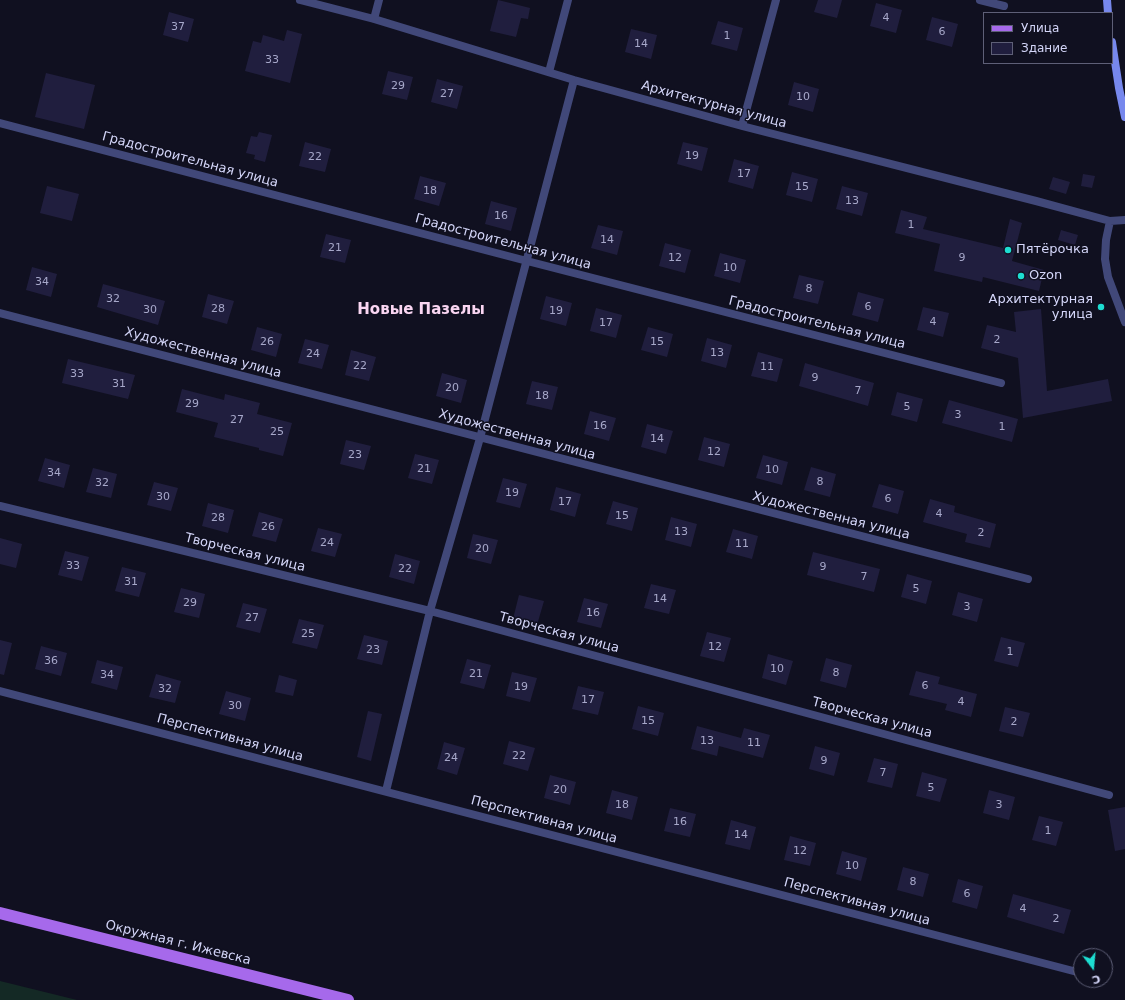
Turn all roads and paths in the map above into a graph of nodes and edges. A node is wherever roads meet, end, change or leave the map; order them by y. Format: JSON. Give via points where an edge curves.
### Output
{"nodes":[{"id":1,"x":300,"y":0,"type":"edge"},
{"id":2,"x":379,"y":0,"type":"edge"},
{"id":3,"x":568,"y":0,"type":"edge"},
{"id":4,"x":776,"y":0,"type":"edge"},
{"id":5,"x":980,"y":0,"type":"edge"},
{"id":6,"x":1107,"y":0,"type":"edge"},
{"id":7,"x":1004,"y":6,"type":"dead end"},
{"id":8,"x":1108,"y":12,"type":"edge"},
{"id":9,"x":374,"y":19,"type":"junction"},
{"id":10,"x":1113,"y":47,"type":"edge"},
{"id":11,"x":549,"y":72,"type":"junction"},
{"id":12,"x":574,"y":80,"type":"junction"},
{"id":13,"x":1122,"y":88,"type":"edge"},
{"id":14,"x":1125,"y":117,"type":"edge"},
{"id":15,"x":0,"y":123,"type":"edge"},
{"id":16,"x":742,"y":126,"type":"junction"},
{"id":17,"x":1125,"y":220,"type":"edge"},
{"id":18,"x":1110,"y":221,"type":"junction"},
{"id":19,"x":527,"y":261,"type":"junction"},
{"id":20,"x":0,"y":313,"type":"edge"},
{"id":21,"x":1125,"y":322,"type":"edge"},
{"id":22,"x":1001,"y":383,"type":"dead end"},
{"id":23,"x":480,"y":438,"type":"junction"},
{"id":24,"x":0,"y":506,"type":"edge"},
{"id":25,"x":1028,"y":579,"type":"dead end"},
{"id":26,"x":430,"y":611,"type":"junction"},
{"id":27,"x":0,"y":691,"type":"edge"},
{"id":28,"x":386,"y":791,"type":"junction"},
{"id":29,"x":1109,"y":795,"type":"dead end"},
{"id":30,"x":0,"y":913,"type":"edge"},
{"id":31,"x":1073,"y":971,"type":"edge"},
{"id":32,"x":348,"y":1000,"type":"edge"}],
"edges":[{"from":1,"to":9,"type":"street","name":"Архитектурная улица"},
{"from":2,"to":9,"type":"street"},
{"from":3,"to":11,"type":"street"},
{"from":4,"to":16,"type":"street"},
{"from":5,"to":7,"type":"street"},
{"from":6,"to":8,"type":"street"},
{"from":9,"to":11,"type":"street","name":"Архитектурная улица"},
{"from":10,"to":13,"type":"street"},
{"from":11,"to":12,"type":"street","name":"Архитектурная улица"},
{"from":12,"to":16,"type":"street","name":"Архитектурная улица"},
{"from":12,"to":19,"type":"street"},
{"from":13,"to":14,"type":"street"},
{"from":15,"to":19,"type":"street","name":"Градостроительная улица"},
{"from":16,"to":18,"type":"street","name":"Архитектурная улица"},
{"from":17,"to":18,"type":"street","name":"Архитектурная улица"},
{"from":18,"to":21,"type":"street","via":[[1105,259],[1108,277]]},
{"from":19,"to":22,"type":"street","name":"Градостроительная улица"},
{"from":19,"to":23,"type":"street"},
{"from":20,"to":23,"type":"street","name":"Художественная улица"},
{"from":23,"to":25,"type":"street","name":"Художественная улица"},
{"from":23,"to":26,"type":"street"},
{"from":24,"to":26,"type":"street","name":"Творческая улица"},
{"from":26,"to":28,"type":"street"},
{"from":26,"to":29,"type":"street","name":"Творческая улица"},
{"from":27,"to":28,"type":"street","name":"Перспективная улица"},
{"from":28,"to":31,"type":"street","name":"Перспективная улица"},
{"from":30,"to":32,"type":"main road","name":"Окружная г. Ижевска"}]}
